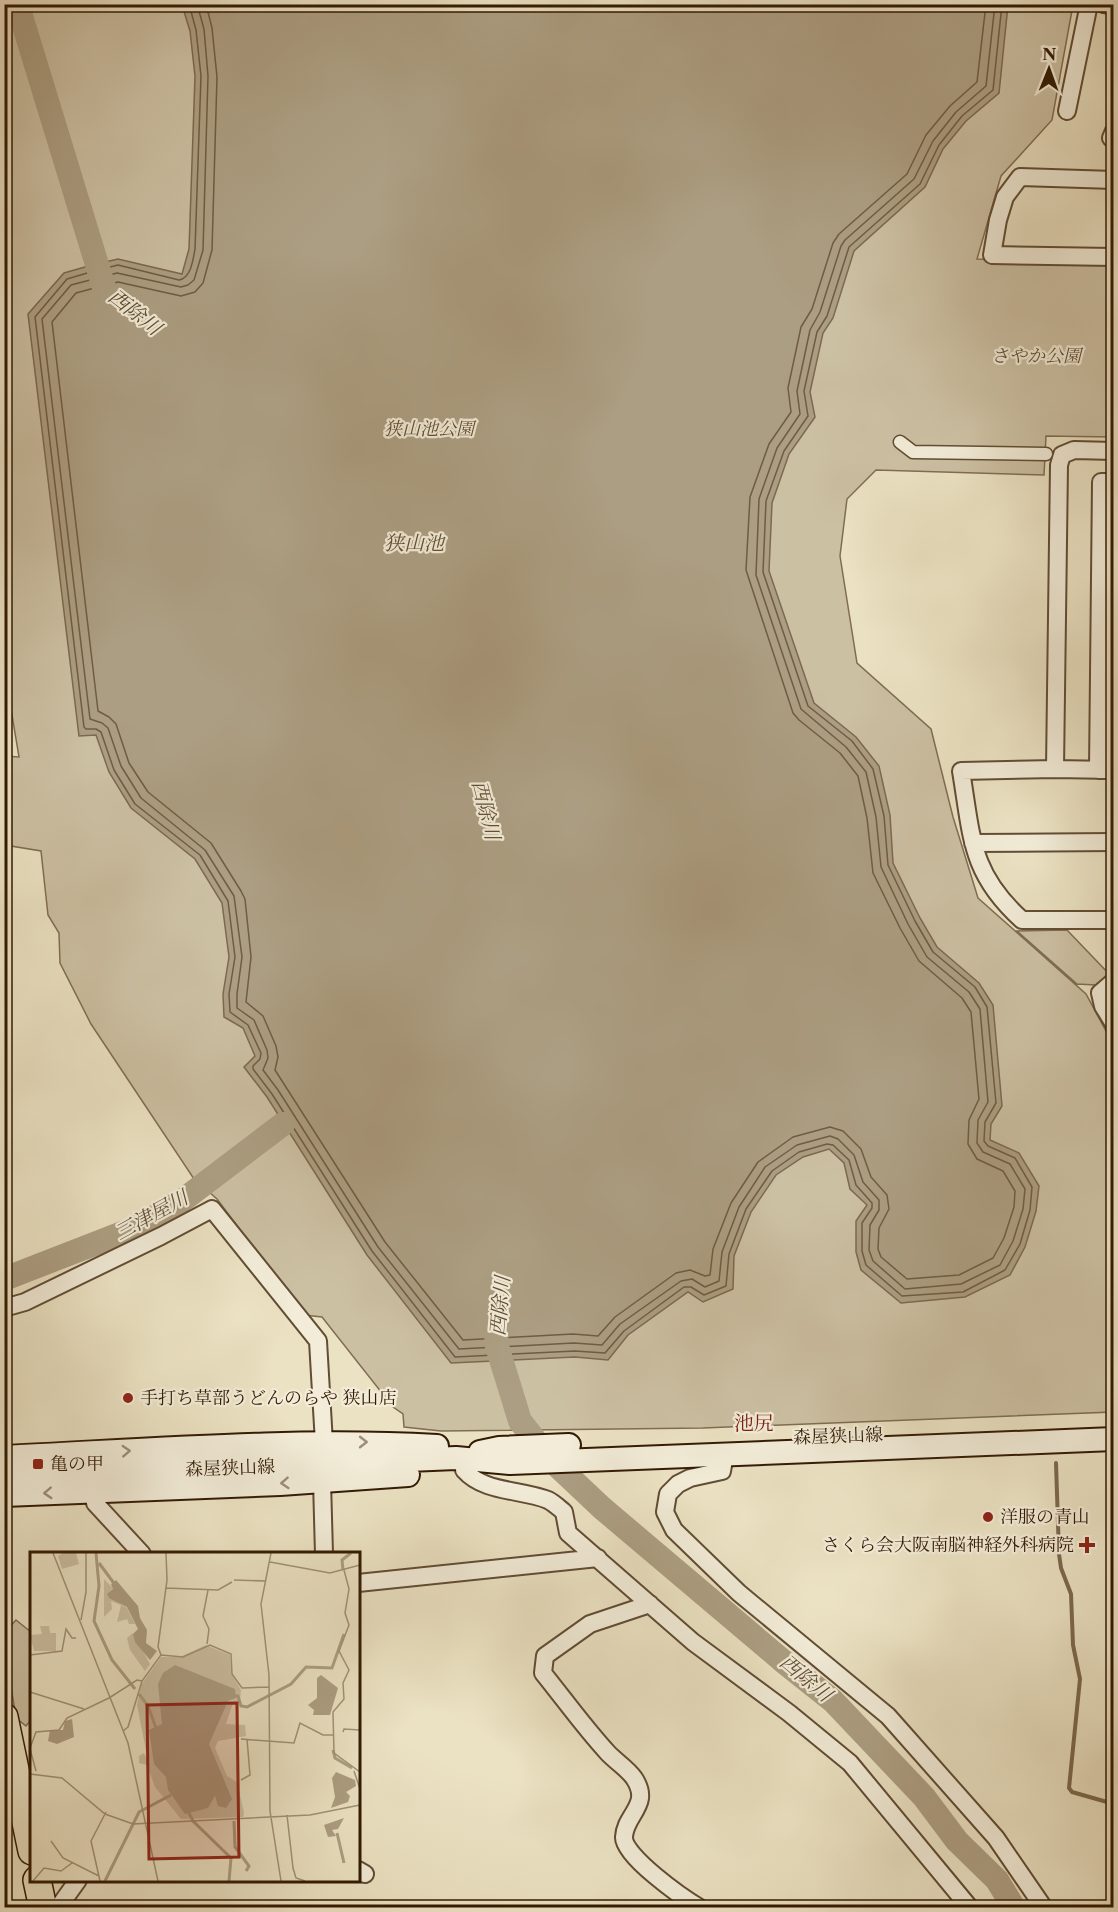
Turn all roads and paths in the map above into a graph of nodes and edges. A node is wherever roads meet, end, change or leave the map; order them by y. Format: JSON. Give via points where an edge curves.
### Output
{"nodes":[{"id":1,"x":1089,"y":4,"type":"edge"},
{"id":2,"x":1103,"y":4,"type":"edge"},
{"id":3,"x":1113,"y":6,"type":"edge"},
{"id":4,"x":1067,"y":111,"type":"dead end"},
{"id":5,"x":1113,"y":131,"type":"edge"},
{"id":6,"x":1113,"y":139,"type":"edge"},
{"id":7,"x":1113,"y":180,"type":"edge"},
{"id":8,"x":1113,"y":257,"type":"edge"},
{"id":9,"x":900,"y":442,"type":"dead end"},
{"id":10,"x":1113,"y":451,"type":"edge"},
{"id":11,"x":1046,"y":454,"type":"dead end"},
{"id":12,"x":1113,"y":482,"type":"edge"},
{"id":13,"x":1055,"y":769,"type":"junction"},
{"id":14,"x":1106,"y":770,"type":"edge"},
{"id":15,"x":1113,"y":842,"type":"edge"},
{"id":16,"x":973,"y":843,"type":"junction"},
{"id":17,"x":1113,"y":920,"type":"edge"},
{"id":18,"x":1113,"y":981,"type":"edge"},
{"id":19,"x":1113,"y":1024,"type":"edge"},
{"id":20,"x":4,"y":1308,"type":"edge"},
{"id":21,"x":1113,"y":1424,"type":"edge"},
{"id":22,"x":1113,"y":1438,"type":"edge"},
{"id":23,"x":324,"y":1443,"type":"junction"},
{"id":24,"x":630,"y":1450,"type":"junction"},
{"id":25,"x":725,"y":1454,"type":"junction"},
{"id":26,"x":505,"y":1456,"type":"junction"},
{"id":27,"x":4,"y":1457,"type":"edge"},
{"id":28,"x":460,"y":1464,"type":"junction"},
{"id":29,"x":4,"y":1477,"type":"edge"},
{"id":30,"x":322,"y":1481,"type":"junction"},
{"id":31,"x":93,"y":1491,"type":"junction"},
{"id":32,"x":4,"y":1495,"type":"edge"},
{"id":33,"x":140,"y":1552,"type":"edge"},
{"id":34,"x":324,"y":1552,"type":"edge"},
{"id":35,"x":598,"y":1558,"type":"junction"},
{"id":36,"x":360,"y":1583,"type":"edge"},
{"id":37,"x":650,"y":1604,"type":"junction"},
{"id":38,"x":4,"y":1717,"type":"edge"},
{"id":39,"x":30,"y":1841,"type":"edge"},
{"id":40,"x":37,"y":1882,"type":"edge"},
{"id":41,"x":77,"y":1882,"type":"edge"},
{"id":42,"x":43,"y":1908,"type":"edge"},
{"id":43,"x":58,"y":1908,"type":"edge"},
{"id":44,"x":700,"y":1908,"type":"edge"},
{"id":45,"x":970,"y":1908,"type":"edge"},
{"id":46,"x":1044,"y":1908,"type":"edge"}],
"edges":[{"from":1,"to":4,"type":"street"},
{"from":2,"to":3,"type":"street"},
{"from":5,"to":6,"type":"street"},
{"from":7,"to":8,"type":"street","via":[[1020,177],[1005,197],[992,255]]},
{"from":9,"to":11,"type":"street","via":[[913,452]]},
{"from":10,"to":13,"type":"street","via":[[1074,450],[1062,455],[1059,465]]},
{"from":12,"to":14,"type":"street","via":[[1101,482]]},
{"from":13,"to":14,"type":"street"},
{"from":13,"to":16,"type":"street","via":[[962,771]]},
{"from":15,"to":16,"type":"street"},
{"from":16,"to":17,"type":"street","via":[[983,873],[1005,905],[1022,920]]},
{"from":18,"to":19,"type":"street","via":[[1100,993]]},
{"from":20,"to":23,"type":"street","via":[[25,1302],[212,1209],[318,1341]]},
{"from":21,"to":24,"type":"main road","name":"森屋狭山線","via":[[736,1441]]},
{"from":22,"to":25,"type":"main road","name":"森屋狭山線"},
{"from":23,"to":26,"type":"main road","one_way":true,"via":[[370,1442]]},
{"from":27,"to":23,"type":"main road","one_way":true},
{"from":24,"to":25,"type":"main road","name":"森屋狭山線"},
{"from":24,"to":26,"type":"main road","name":"森屋狭山線"},
{"from":25,"to":46,"type":"street","via":[[722,1471],[690,1478],[668,1494],[665,1512],[674,1530],[740,1593],[888,1716],[996,1838]]},
{"from":26,"to":28,"type":"main road","name":"森屋狭山線"},
{"from":28,"to":29,"type":"main road","name":"森屋狭山線"},
{"from":28,"to":30,"type":"main road"},
{"from":28,"to":35,"type":"street","via":[[471,1479],[549,1500],[564,1512],[568,1533]]},
{"from":30,"to":31,"type":"main road","one_way":true},
{"from":30,"to":34,"type":"street"},
{"from":31,"to":32,"type":"main road","one_way":true},
{"from":31,"to":33,"type":"street","via":[[95,1503]]},
{"from":35,"to":36,"type":"street"},
{"from":35,"to":37,"type":"street"},
{"from":37,"to":44,"type":"street","via":[[590,1624],[544,1656],[543,1673],[634,1778],[640,1795],[636,1812],[627,1823],[626,1848],[665,1884]]},
{"from":37,"to":45,"type":"street","via":[[850,1763]]},
{"from":38,"to":39,"type":"highway"},
{"from":40,"to":42,"type":"highway"},
{"from":41,"to":43,"type":"street"}]}
